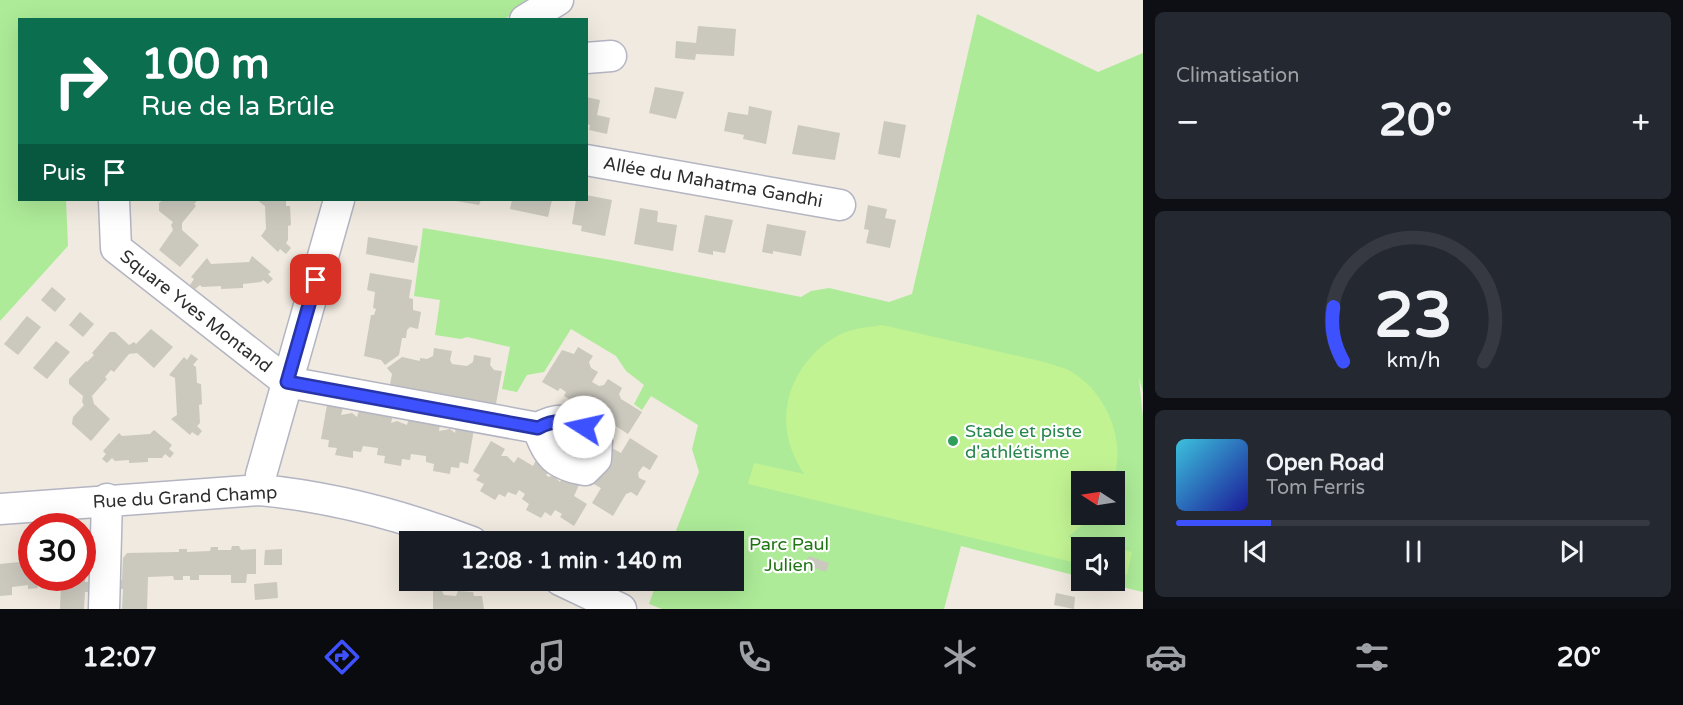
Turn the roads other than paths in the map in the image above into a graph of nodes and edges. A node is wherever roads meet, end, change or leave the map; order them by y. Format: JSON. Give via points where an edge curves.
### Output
{"nodes":[{"id":1,"x":558,"y":0,"type":"edge"},
{"id":2,"x":528,"y":18,"type":"edge"},
{"id":3,"x":588,"y":160,"type":"edge"},
{"id":4,"x":114,"y":201,"type":"edge"},
{"id":5,"x":339,"y":201,"type":"edge"},
{"id":6,"x":840,"y":205,"type":"dead end"},
{"id":7,"x":287,"y":382,"type":"junction"},
{"id":8,"x":538,"y":428,"type":"dead end"},
{"id":9,"x":261,"y":490,"type":"junction"},
{"id":10,"x":107,"y":499,"type":"junction"},
{"id":11,"x":0,"y":509,"type":"edge"},
{"id":12,"x":442,"y":531,"type":"edge"},
{"id":13,"x":583,"y":591,"type":"edge"},
{"id":14,"x":104,"y":609,"type":"edge"},
{"id":15,"x":621,"y":609,"type":"edge"}],
"edges":[{"from":1,"to":2,"type":"street"},
{"from":3,"to":6,"type":"street","name":"Allée du Mahatma Gandhi"},
{"from":4,"to":7,"type":"street","name":"Square Yves Montand","via":[[116,248]]},
{"from":5,"to":7,"type":"street"},
{"from":7,"to":8,"type":"street"},
{"from":7,"to":9,"type":"street","via":[[261,475]]},
{"from":9,"to":10,"type":"street","name":"Rue du Grand Champ"},
{"from":9,"to":12,"type":"street","name":"Rue du Grand Champ","via":[[353,505]]},
{"from":10,"to":11,"type":"street","name":"Rue du Grand Champ"},
{"from":10,"to":14,"type":"street"},
{"from":13,"to":15,"type":"street"}]}
